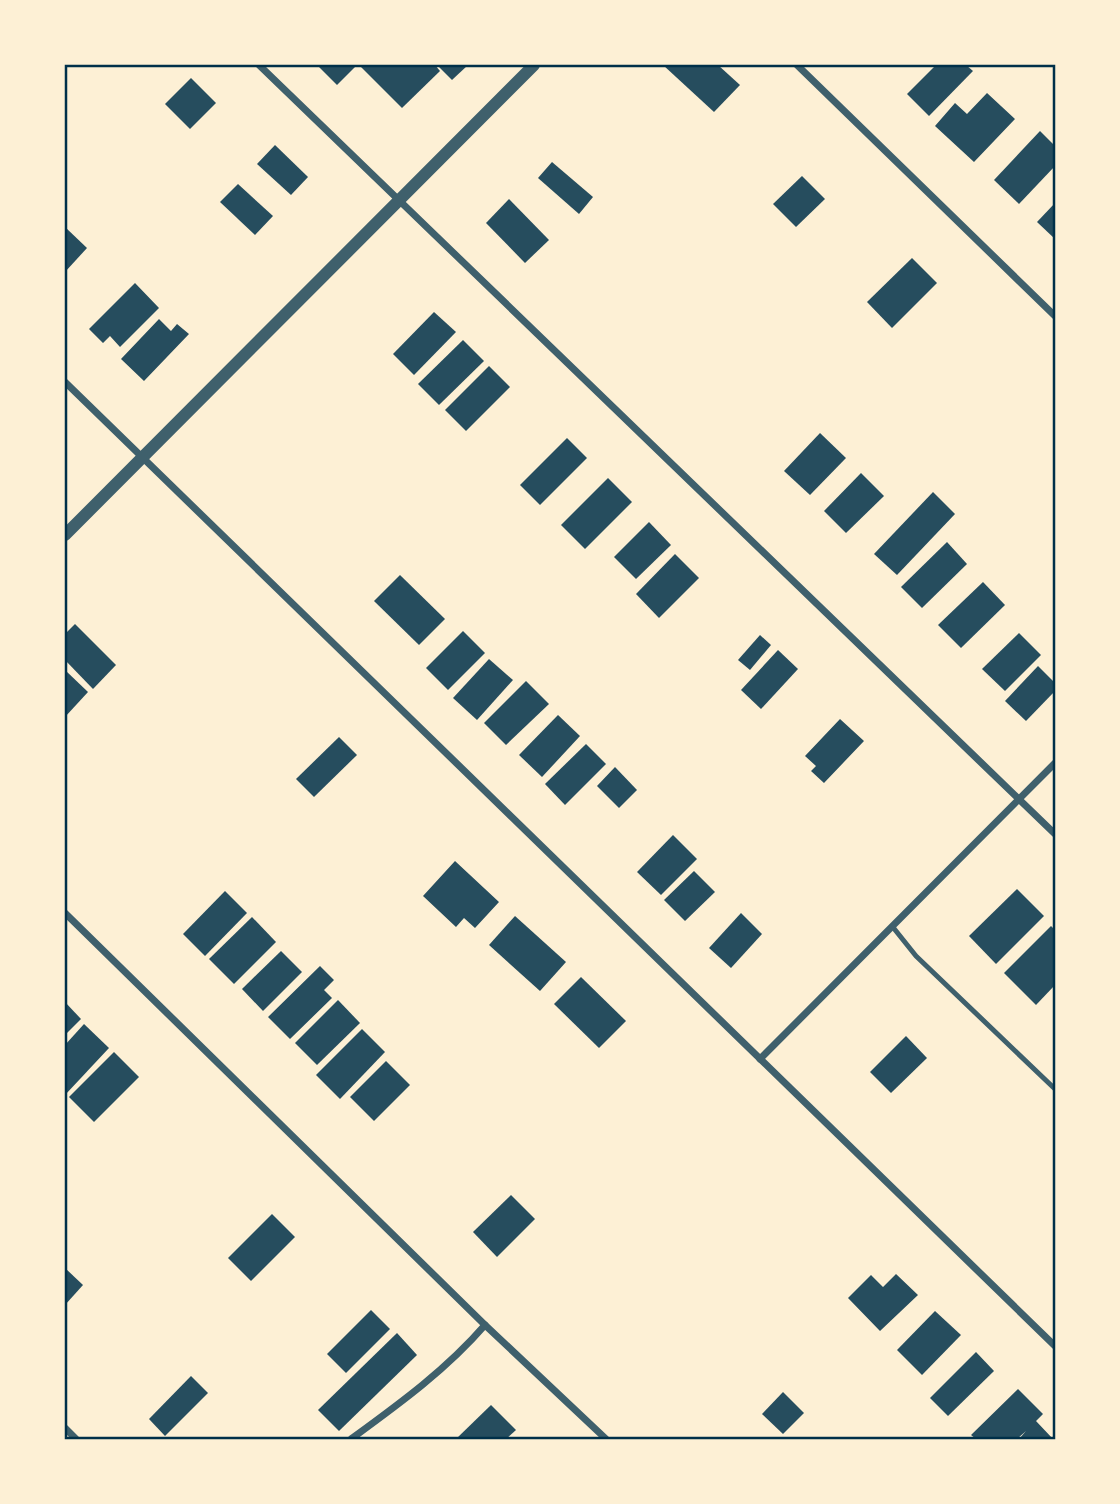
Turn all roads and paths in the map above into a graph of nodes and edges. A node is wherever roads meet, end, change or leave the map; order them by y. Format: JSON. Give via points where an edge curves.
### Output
{"nodes":[{"id":1,"x":259,"y":65,"type":"edge"},
{"id":2,"x":534,"y":65,"type":"edge"},
{"id":3,"x":797,"y":65,"type":"edge"},
{"id":4,"x":398,"y":200,"type":"junction"},
{"id":5,"x":1055,"y":316,"type":"edge"},
{"id":6,"x":65,"y":382,"type":"edge"},
{"id":7,"x":144,"y":457,"type":"junction"},
{"id":8,"x":65,"y":535,"type":"edge"},
{"id":9,"x":1055,"y":763,"type":"edge"},
{"id":10,"x":1019,"y":799,"type":"junction"},
{"id":11,"x":1055,"y":834,"type":"edge"},
{"id":12,"x":65,"y":913,"type":"edge"},
{"id":13,"x":892,"y":926,"type":"junction"},
{"id":14,"x":760,"y":1059,"type":"junction"},
{"id":15,"x":1055,"y":1089,"type":"edge"},
{"id":16,"x":485,"y":1325,"type":"junction"},
{"id":17,"x":1055,"y":1346,"type":"edge"},
{"id":18,"x":65,"y":1428,"type":"edge"},
{"id":19,"x":76,"y":1439,"type":"edge"},
{"id":20,"x":351,"y":1439,"type":"edge"},
{"id":21,"x":606,"y":1439,"type":"edge"}],
"edges":[{"from":1,"to":4,"type":"street"},
{"from":2,"to":4,"type":"street"},
{"from":3,"to":5,"type":"street"},
{"from":4,"to":7,"type":"street"},
{"from":4,"to":10,"type":"street"},
{"from":6,"to":7,"type":"street"},
{"from":7,"to":8,"type":"street"},
{"from":7,"to":14,"type":"street"},
{"from":9,"to":10,"type":"street"},
{"from":10,"to":11,"type":"street"},
{"from":10,"to":13,"type":"street"},
{"from":12,"to":16,"type":"street"},
{"from":13,"to":14,"type":"street"},
{"from":13,"to":15,"type":"lane","via":[[916,956]]},
{"from":14,"to":17,"type":"street"},
{"from":16,"to":20,"type":"street","via":[[449,1363]]},
{"from":16,"to":21,"type":"street"},
{"from":18,"to":19,"type":"street"}]}
